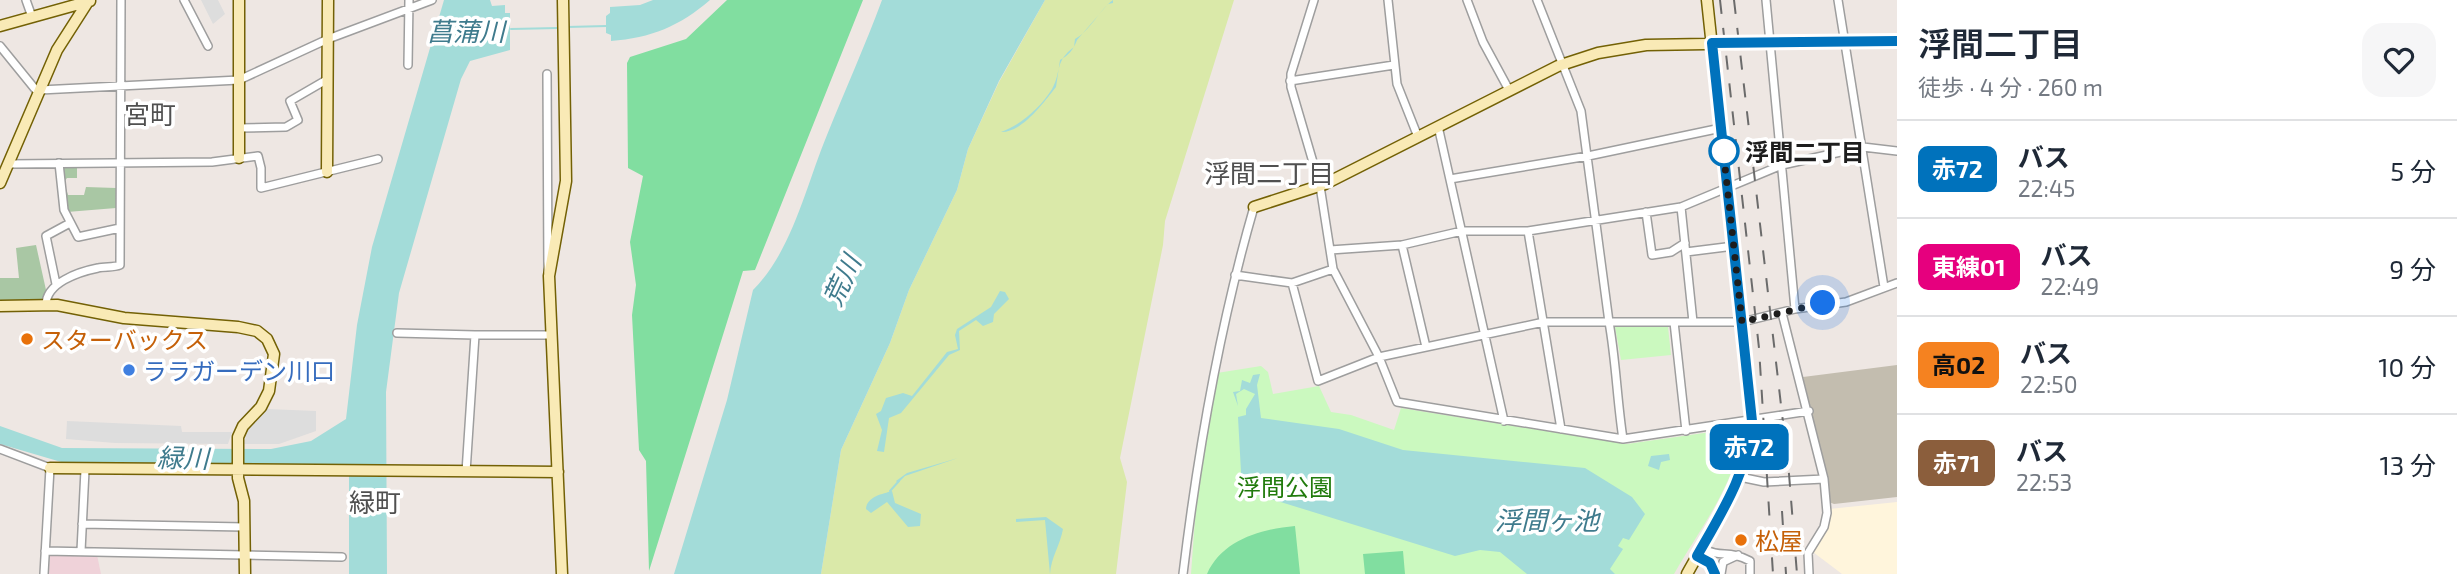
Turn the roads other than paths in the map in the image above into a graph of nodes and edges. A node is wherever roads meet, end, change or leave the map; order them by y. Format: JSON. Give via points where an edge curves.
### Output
{"nodes":[{"id":1,"x":26,"y":0,"type":"edge"},
{"id":2,"x":91,"y":0,"type":"edge"},
{"id":3,"x":121,"y":0,"type":"edge"},
{"id":4,"x":184,"y":0,"type":"edge"},
{"id":5,"x":239,"y":0,"type":"edge"},
{"id":6,"x":328,"y":0,"type":"edge"},
{"id":7,"x":432,"y":0,"type":"edge"},
{"id":8,"x":563,"y":0,"type":"edge"},
{"id":9,"x":1314,"y":0,"type":"edge"},
{"id":10,"x":1388,"y":0,"type":"edge"},
{"id":11,"x":1467,"y":0,"type":"edge"},
{"id":12,"x":1537,"y":0,"type":"edge"},
{"id":13,"x":1707,"y":0,"type":"edge"},
{"id":14,"x":1766,"y":0,"type":"edge"},
{"id":15,"x":1838,"y":0,"type":"edge"},
{"id":16,"x":409,"y":4,"type":"edge"},
{"id":17,"x":32,"y":17,"type":"junction"},
{"id":18,"x":0,"y":26,"type":"edge"},
{"id":19,"x":328,"y":39,"type":"junction"},
{"id":20,"x":1844,"y":41,"type":"junction"},
{"id":21,"x":1897,"y":41,"type":"edge"},
{"id":22,"x":1770,"y":42,"type":"junction"},
{"id":23,"x":1712,"y":43,"type":"junction"},
{"id":24,"x":0,"y":46,"type":"edge"},
{"id":25,"x":208,"y":46,"type":"dead end"},
{"id":26,"x":1563,"y":64,"type":"junction"},
{"id":27,"x":408,"y":65,"type":"dead end"},
{"id":28,"x":1394,"y":65,"type":"junction"},
{"id":29,"x":547,"y":74,"type":"dead end"},
{"id":30,"x":328,"y":79,"type":"junction"},
{"id":31,"x":239,"y":80,"type":"junction"},
{"id":32,"x":1290,"y":81,"type":"junction"},
{"id":33,"x":121,"y":86,"type":"junction"},
{"id":34,"x":40,"y":90,"type":"junction"},
{"id":35,"x":1509,"y":90,"type":"junction"},
{"id":36,"x":1438,"y":126,"type":"junction"},
{"id":37,"x":239,"y":128,"type":"junction"},
{"id":38,"x":1721,"y":128,"type":"junction"},
{"id":39,"x":1418,"y":136,"type":"junction"},
{"id":40,"x":1863,"y":148,"type":"junction"},
{"id":41,"x":1897,"y":151,"type":"edge"},
{"id":42,"x":1588,"y":156,"type":"junction"},
{"id":43,"x":239,"y":159,"type":"junction"},
{"id":44,"x":378,"y":159,"type":"dead end"},
{"id":45,"x":120,"y":162,"type":"junction"},
{"id":46,"x":59,"y":163,"type":"junction"},
{"id":47,"x":1782,"y":165,"type":"junction"},
{"id":48,"x":5,"y":167,"type":"edge"},
{"id":49,"x":327,"y":172,"type":"junction"},
{"id":50,"x":1450,"y":179,"type":"junction"},
{"id":51,"x":0,"y":183,"type":"edge"},
{"id":52,"x":1320,"y":186,"type":"junction"},
{"id":53,"x":1728,"y":188,"type":"junction"},
{"id":54,"x":1254,"y":207,"type":"joint"},
{"id":55,"x":1681,"y":207,"type":"junction"},
{"id":56,"x":1646,"y":212,"type":"junction"},
{"id":57,"x":1596,"y":220,"type":"junction"},
{"id":58,"x":71,"y":223,"type":"junction"},
{"id":59,"x":120,"y":228,"type":"junction"},
{"id":60,"x":1462,"y":231,"type":"junction"},
{"id":61,"x":1528,"y":231,"type":"junction"},
{"id":62,"x":1685,"y":243,"type":"junction"},
{"id":63,"x":1402,"y":245,"type":"junction"},
{"id":64,"x":1734,"y":246,"type":"junction"},
{"id":65,"x":1330,"y":250,"type":"junction"},
{"id":66,"x":1686,"y":252,"type":"junction"},
{"id":67,"x":1333,"y":269,"type":"junction"},
{"id":68,"x":1235,"y":275,"type":"junction"},
{"id":69,"x":549,"y":276,"type":"junction"},
{"id":70,"x":1292,"y":283,"type":"junction"},
{"id":71,"x":1897,"y":283,"type":"edge"},
{"id":72,"x":56,"y":284,"type":"junction"},
{"id":73,"x":1884,"y":287,"type":"junction"},
{"id":74,"x":46,"y":305,"type":"junction"},
{"id":75,"x":0,"y":306,"type":"edge"},
{"id":76,"x":1795,"y":309,"type":"junction"},
{"id":77,"x":1782,"y":313,"type":"junction"},
{"id":78,"x":1544,"y":322,"type":"junction"},
{"id":79,"x":1609,"y":322,"type":"junction"},
{"id":80,"x":1674,"y":322,"type":"junction"},
{"id":81,"x":1693,"y":322,"type":"junction"},
{"id":82,"x":1742,"y":322,"type":"junction"},
{"id":83,"x":397,"y":334,"type":"dead end"},
{"id":84,"x":1485,"y":334,"type":"junction"},
{"id":85,"x":475,"y":335,"type":"junction"},
{"id":86,"x":551,"y":335,"type":"junction"},
{"id":87,"x":1426,"y":347,"type":"junction"},
{"id":88,"x":1378,"y":357,"type":"junction"},
{"id":89,"x":1809,"y":411,"type":"junction"},
{"id":90,"x":1504,"y":421,"type":"junction"},
{"id":91,"x":1752,"y":421,"type":"junction"},
{"id":92,"x":1562,"y":429,"type":"junction"},
{"id":93,"x":1686,"y":430,"type":"junction"},
{"id":94,"x":1623,"y":439,"type":"junction"},
{"id":95,"x":0,"y":449,"type":"edge"},
{"id":96,"x":51,"y":468,"type":"junction"},
{"id":97,"x":85,"y":470,"type":"junction"},
{"id":98,"x":237,"y":470,"type":"junction"},
{"id":99,"x":466,"y":472,"type":"junction"},
{"id":100,"x":558,"y":472,"type":"junction"},
{"id":101,"x":1740,"y":477,"type":"junction"},
{"id":102,"x":1824,"y":479,"type":"junction"},
{"id":103,"x":82,"y":524,"type":"junction"},
{"id":104,"x":244,"y":527,"type":"junction"},
{"id":105,"x":45,"y":551,"type":"junction"},
{"id":106,"x":81,"y":551,"type":"junction"},
{"id":107,"x":1700,"y":552,"type":"junction"},
{"id":108,"x":245,"y":555,"type":"junction"},
{"id":109,"x":1738,"y":555,"type":"junction"},
{"id":110,"x":342,"y":557,"type":"dead end"},
{"id":111,"x":44,"y":574,"type":"edge"},
{"id":112,"x":245,"y":574,"type":"edge"},
{"id":113,"x":562,"y":574,"type":"edge"},
{"id":114,"x":1183,"y":574,"type":"edge"},
{"id":115,"x":1687,"y":574,"type":"edge"},
{"id":116,"x":1715,"y":574,"type":"edge"},
{"id":117,"x":1721,"y":574,"type":"edge"},
{"id":118,"x":1750,"y":574,"type":"edge"},
{"id":119,"x":1809,"y":574,"type":"edge"}],
"edges":[{"from":1,"to":17,"type":"street"},
{"from":2,"to":17,"type":"street"},
{"from":2,"to":34,"type":"street","via":[[57,50]]},
{"from":3,"to":33,"type":"street"},
{"from":4,"to":25,"type":"street"},
{"from":5,"to":31,"type":"street"},
{"from":6,"to":19,"type":"street"},
{"from":7,"to":16,"type":"street"},
{"from":8,"to":69,"type":"street","via":[[566,181]]},
{"from":9,"to":32,"type":"street"},
{"from":10,"to":28,"type":"street"},
{"from":11,"to":35,"type":"street"},
{"from":12,"to":26,"type":"street"},
{"from":13,"to":23,"type":"street"},
{"from":14,"to":22,"type":"street"},
{"from":15,"to":20,"type":"street"},
{"from":16,"to":19,"type":"street"},
{"from":16,"to":27,"type":"street"},
{"from":17,"to":18,"type":"street"},
{"from":19,"to":30,"type":"street"},
{"from":19,"to":31,"type":"street"},
{"from":20,"to":21,"type":"street"},
{"from":20,"to":22,"type":"street"},
{"from":20,"to":40,"type":"street"},
{"from":22,"to":23,"type":"street"},
{"from":22,"to":47,"type":"street"},
{"from":23,"to":26,"type":"street","via":[[1634,46]]},
{"from":23,"to":38,"type":"street"},
{"from":24,"to":34,"type":"street"},
{"from":26,"to":35,"type":"street"},
{"from":26,"to":42,"type":"street","via":[[1581,111]]},
{"from":28,"to":32,"type":"street"},
{"from":28,"to":39,"type":"street","via":[[1399,94]]},
{"from":29,"to":69,"type":"street"},
{"from":30,"to":37,"type":"street","via":[[290,102],[298,120],[286,127]]},
{"from":30,"to":49,"type":"street"},
{"from":31,"to":33,"type":"street"},
{"from":31,"to":37,"type":"street"},
{"from":32,"to":52,"type":"street"},
{"from":33,"to":34,"type":"street"},
{"from":33,"to":45,"type":"street"},
{"from":34,"to":48,"type":"street"},
{"from":35,"to":36,"type":"street"},
{"from":36,"to":39,"type":"street"},
{"from":36,"to":50,"type":"street"},
{"from":37,"to":43,"type":"street"},
{"from":38,"to":42,"type":"street"},
{"from":38,"to":53,"type":"street"},
{"from":39,"to":52,"type":"street"},
{"from":40,"to":41,"type":"street"},
{"from":40,"to":47,"type":"street"},
{"from":40,"to":73,"type":"street"},
{"from":42,"to":50,"type":"street"},
{"from":42,"to":57,"type":"street"},
{"from":43,"to":45,"type":"street"},
{"from":43,"to":49,"type":"street","via":[[258,156],[261,188]]},
{"from":44,"to":49,"type":"street"},
{"from":45,"to":46,"type":"street"},
{"from":45,"to":59,"type":"street"},
{"from":46,"to":48,"type":"street"},
{"from":46,"to":58,"type":"street","via":[[63,201]]},
{"from":47,"to":53,"type":"street"},
{"from":47,"to":76,"type":"street"},
{"from":48,"to":51,"type":"street"},
{"from":50,"to":60,"type":"street"},
{"from":52,"to":54,"type":"street"},
{"from":52,"to":65,"type":"street"},
{"from":53,"to":55,"type":"street"},
{"from":53,"to":64,"type":"street"},
{"from":54,"to":68,"type":"street"},
{"from":55,"to":56,"type":"street"},
{"from":55,"to":62,"type":"street"},
{"from":56,"to":57,"type":"street"},
{"from":56,"to":62,"type":"street","via":[[1652,255],[1671,252]]},
{"from":57,"to":61,"type":"street"},
{"from":57,"to":79,"type":"street"},
{"from":58,"to":59,"type":"street","via":[[78,237]]},
{"from":58,"to":72,"type":"street","via":[[46,236]]},
{"from":59,"to":72,"type":"street","via":[[117,267],[99,267]]},
{"from":60,"to":61,"type":"street"},
{"from":60,"to":63,"type":"street"},
{"from":60,"to":84,"type":"street"},
{"from":61,"to":78,"type":"street"},
{"from":62,"to":66,"type":"street"},
{"from":63,"to":65,"type":"street"},
{"from":63,"to":87,"type":"street"},
{"from":64,"to":66,"type":"street"},
{"from":64,"to":82,"type":"street"},
{"from":65,"to":67,"type":"street"},
{"from":66,"to":81,"type":"street"},
{"from":67,"to":70,"type":"street"},
{"from":67,"to":88,"type":"street"},
{"from":68,"to":70,"type":"street"},
{"from":68,"to":114,"type":"street","via":[[1203,423]]},
{"from":69,"to":86,"type":"street"},
{"from":70,"to":88,"type":"street","via":[[1318,381]]},
{"from":71,"to":73,"type":"street"},
{"from":72,"to":74,"type":"street"},
{"from":73,"to":76,"type":"street","via":[[1846,302]]},
{"from":74,"to":75,"type":"street"},
{"from":74,"to":98,"type":"street","via":[[124,318],[253,329],[262,334],[274,354],[272,383],[261,407],[239,432]]},
{"from":76,"to":77,"type":"street"},
{"from":77,"to":82,"type":"street"},
{"from":77,"to":89,"type":"street"},
{"from":78,"to":79,"type":"street"},
{"from":78,"to":84,"type":"street"},
{"from":78,"to":92,"type":"street"},
{"from":79,"to":80,"type":"street"},
{"from":79,"to":94,"type":"street"},
{"from":80,"to":81,"type":"street"},
{"from":80,"to":93,"type":"street"},
{"from":81,"to":82,"type":"street"},
{"from":82,"to":91,"type":"street"},
{"from":83,"to":85,"type":"street"},
{"from":84,"to":87,"type":"street"},
{"from":84,"to":90,"type":"street"},
{"from":85,"to":86,"type":"street"},
{"from":85,"to":99,"type":"street"},
{"from":86,"to":100,"type":"street"},
{"from":87,"to":88,"type":"street"},
{"from":88,"to":90,"type":"street","via":[[1402,405]]},
{"from":89,"to":91,"type":"street"},
{"from":89,"to":102,"type":"street"},
{"from":90,"to":92,"type":"street"},
{"from":91,"to":93,"type":"street"},
{"from":91,"to":101,"type":"street"},
{"from":92,"to":94,"type":"street"},
{"from":93,"to":94,"type":"street"},
{"from":95,"to":96,"type":"street"},
{"from":96,"to":97,"type":"street"},
{"from":96,"to":105,"type":"street"},
{"from":97,"to":98,"type":"street"},
{"from":97,"to":103,"type":"street"},
{"from":98,"to":99,"type":"street"},
{"from":98,"to":104,"type":"street"},
{"from":99,"to":100,"type":"street"},
{"from":100,"to":113,"type":"street"},
{"from":101,"to":102,"type":"street","via":[[1764,482]]},
{"from":101,"to":107,"type":"street"},
{"from":102,"to":119,"type":"street","via":[[1827,513],[1808,553]]},
{"from":103,"to":104,"type":"street"},
{"from":103,"to":106,"type":"street"},
{"from":104,"to":108,"type":"street"},
{"from":105,"to":106,"type":"street"},
{"from":105,"to":111,"type":"street"},
{"from":106,"to":108,"type":"street"},
{"from":107,"to":109,"type":"street","via":[[1732,551]]},
{"from":107,"to":115,"type":"street"},
{"from":107,"to":116,"type":"street"},
{"from":108,"to":110,"type":"street"},
{"from":108,"to":112,"type":"street"},
{"from":109,"to":117,"type":"street","via":[[1723,562]]},
{"from":109,"to":118,"type":"street","via":[[1750,561]]}]}
